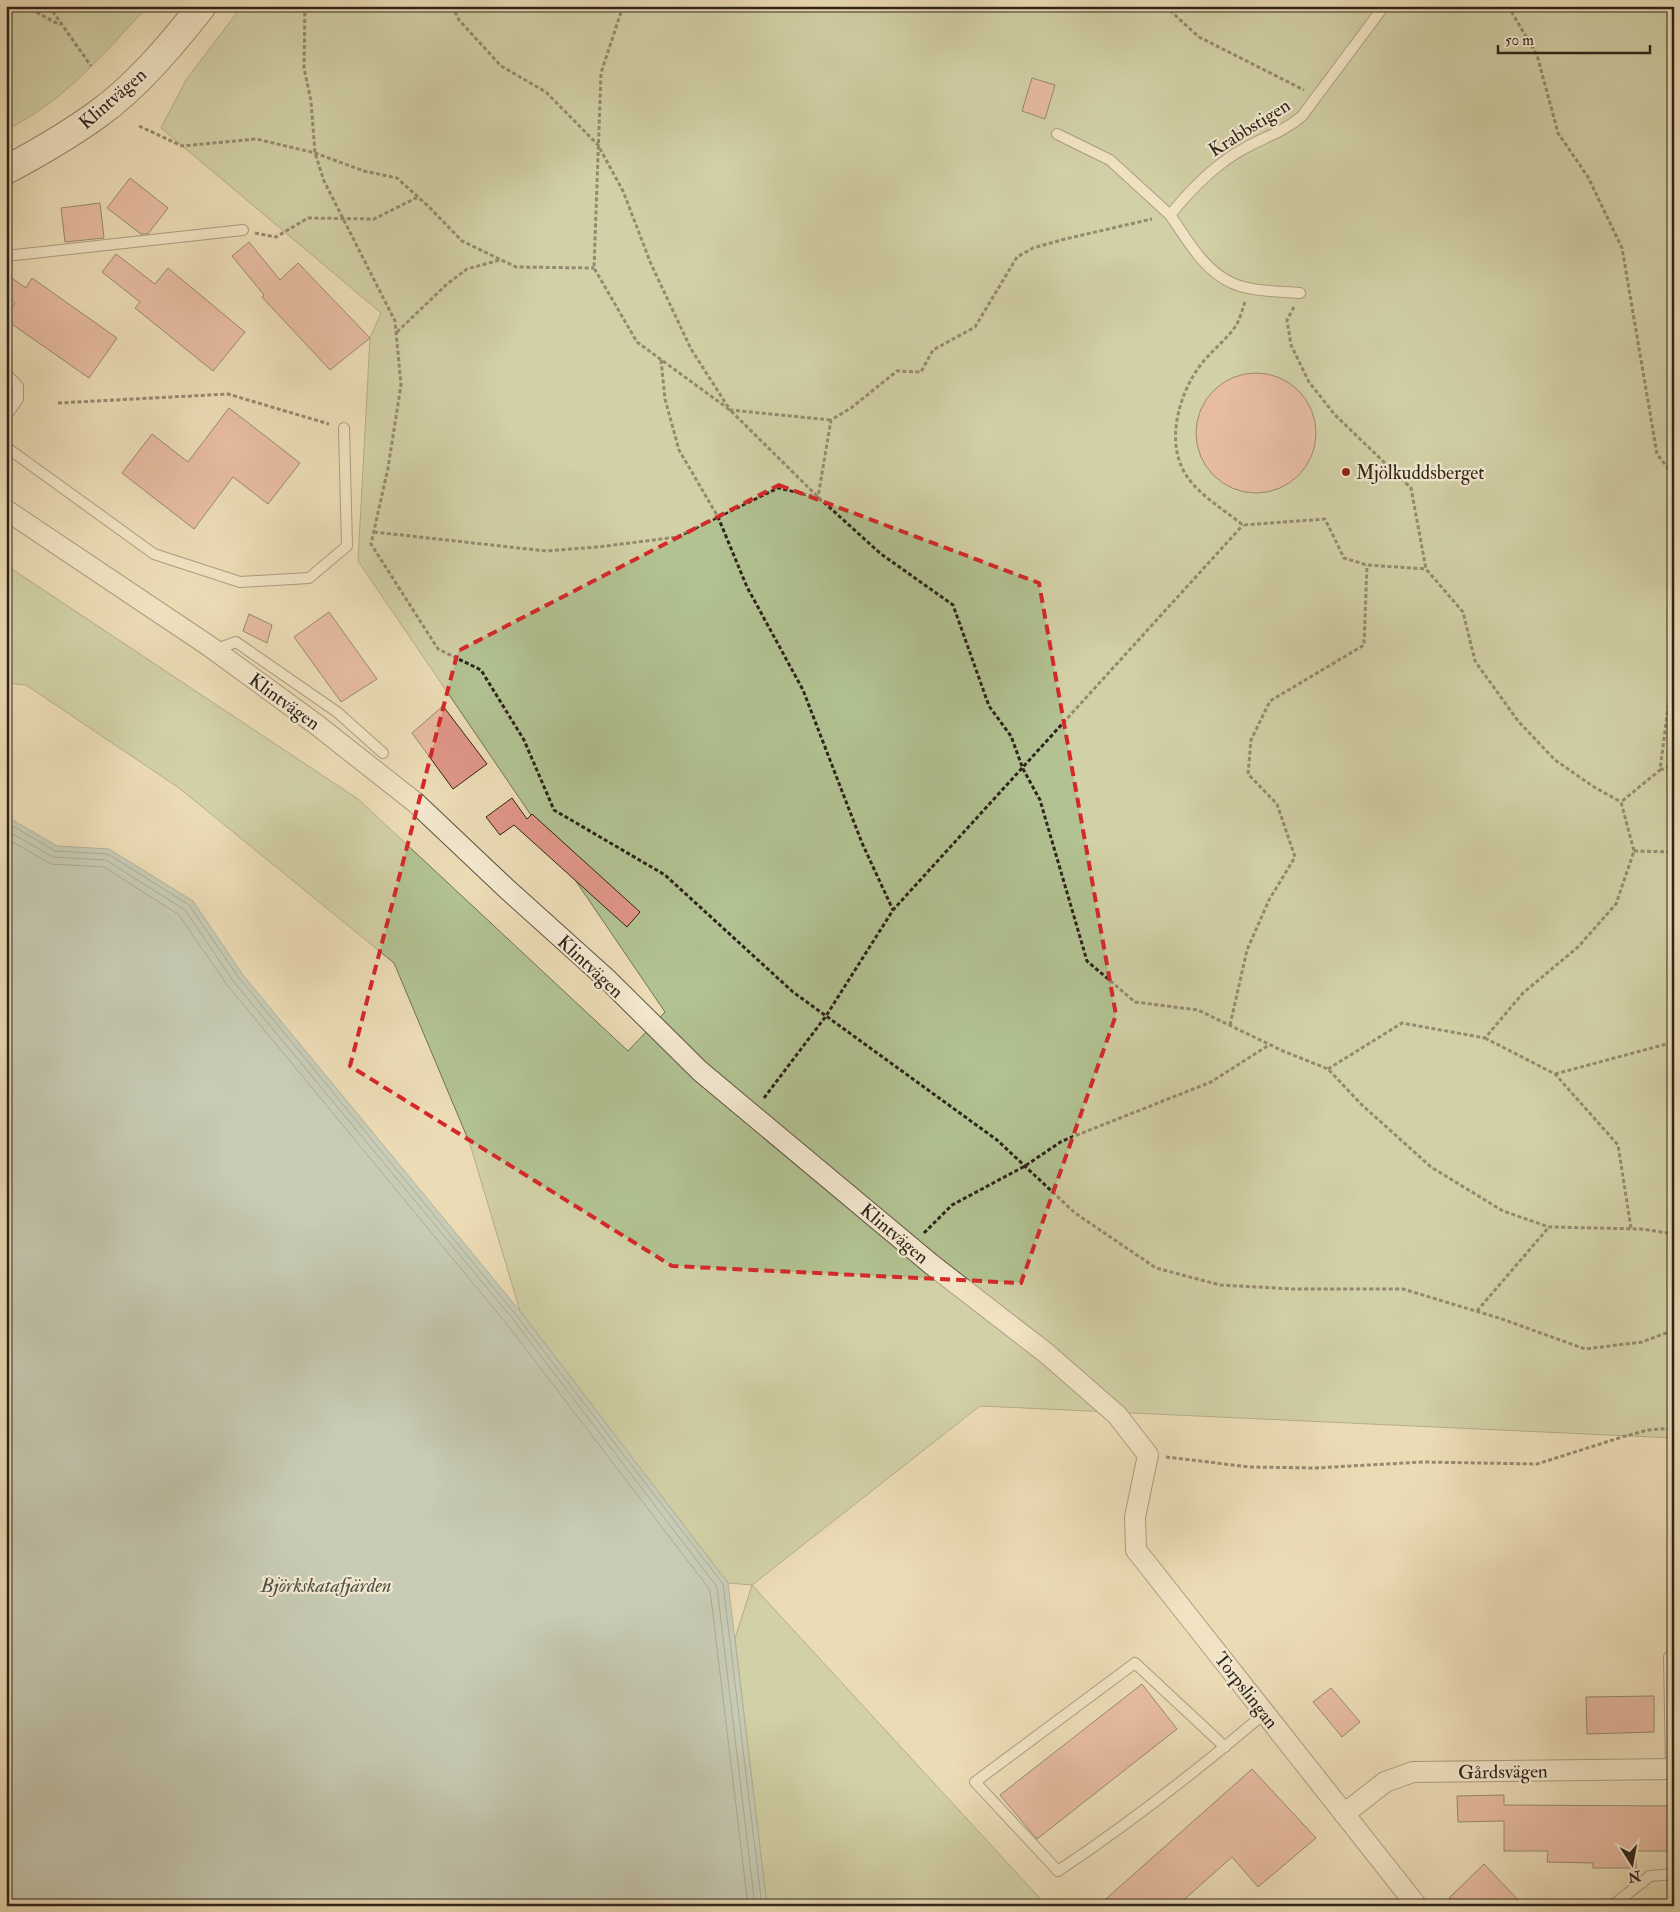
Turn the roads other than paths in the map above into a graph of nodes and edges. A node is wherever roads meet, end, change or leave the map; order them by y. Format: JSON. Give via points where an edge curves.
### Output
{"nodes":[{"id":1,"x":202,"y":6,"type":"edge"},
{"id":2,"x":1384,"y":6,"type":"edge"},
{"id":3,"x":1057,"y":134,"type":"dead end"},
{"id":4,"x":6,"y":170,"type":"edge"},
{"id":5,"x":1170,"y":215,"type":"junction"},
{"id":6,"x":243,"y":230,"type":"road end"},
{"id":7,"x":6,"y":256,"type":"edge"},
{"id":8,"x":1300,"y":293,"type":"road end"},
{"id":9,"x":6,"y":374,"type":"edge"},
{"id":10,"x":6,"y":416,"type":"edge"},
{"id":11,"x":344,"y":428,"type":"road end"},
{"id":12,"x":6,"y":447,"type":"edge"},
{"id":13,"x":6,"y":510,"type":"edge"},
{"id":14,"x":214,"y":650,"type":"junction"},
{"id":15,"x":383,"y":753,"type":"dead end"},
{"id":16,"x":1148,"y":1455,"type":"joint"},
{"id":17,"x":1669,"y":1657,"type":"dead end"},
{"id":18,"x":1265,"y":1713,"type":"junction"},
{"id":19,"x":1225,"y":1747,"type":"junction"},
{"id":20,"x":1672,"y":1769,"type":"edge"},
{"id":21,"x":1344,"y":1814,"type":"junction"},
{"id":22,"x":1674,"y":1874,"type":"edge"},
{"id":23,"x":1418,"y":1906,"type":"edge"},
{"id":24,"x":1612,"y":1906,"type":"edge"}],
"edges":[{"from":1,"to":4,"type":"street","name":"Klintvägen","via":[[177,38],[100,113],[54,144]]},
{"from":2,"to":5,"type":"lane","name":"Krabbstigen","via":[[1318,96],[1290,126],[1223,162],[1202,179]]},
{"from":3,"to":5,"type":"lane","via":[[1110,160]]},
{"from":5,"to":8,"type":"lane","via":[[1214,272],[1232,283]]},
{"from":6,"to":7,"type":"lane"},
{"from":9,"to":10,"type":"lane","via":[[18,386],[18,399]]},
{"from":11,"to":12,"type":"lane","via":[[347,546],[309,578],[240,582],[154,554]]},
{"from":13,"to":14,"type":"street","name":"Klintvägen"},
{"from":14,"to":15,"type":"lane","via":[[236,642],[337,712]]},
{"from":14,"to":16,"type":"street","name":"Klintvägen","via":[[416,803],[608,980],[700,1071],[910,1246],[1046,1353],[1117,1415]]},
{"from":16,"to":18,"type":"street","name":"Torpslingan","via":[[1135,1517],[1136,1550]]},
{"from":17,"to":20,"type":"lane"},
{"from":18,"to":19,"type":"lane"},
{"from":18,"to":21,"type":"street","name":"Torpslingan"},
{"from":19,"to":19,"type":"lane","via":[[1058,1871],[975,1782],[1135,1663]]},
{"from":20,"to":21,"type":"street","name":"Gårdsvägen","via":[[1413,1772],[1385,1782]]},
{"from":21,"to":23,"type":"street","name":"Torpslingan"},
{"from":22,"to":24,"type":"lane","via":[[1650,1876]]}]}
